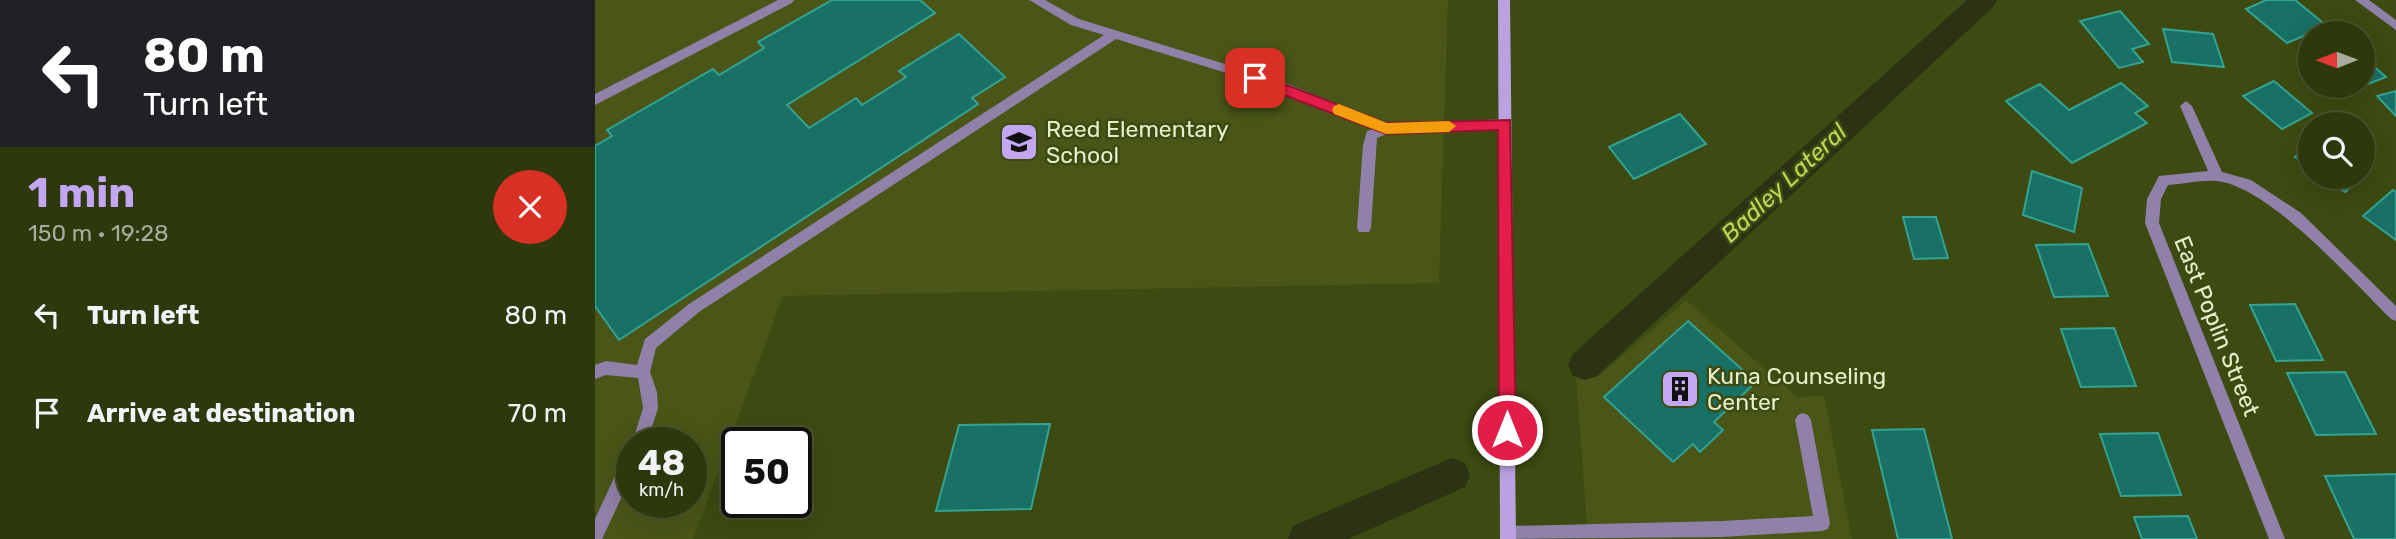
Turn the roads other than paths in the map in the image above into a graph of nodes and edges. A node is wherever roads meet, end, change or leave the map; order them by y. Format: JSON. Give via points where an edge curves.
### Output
{"nodes":[{"id":1,"x":788,"y":0,"type":"edge"},
{"id":2,"x":1035,"y":0,"type":"edge"},
{"id":3,"x":1504,"y":0,"type":"edge"},
{"id":4,"x":2361,"y":0,"type":"edge"},
{"id":5,"x":2396,"y":26,"type":"edge"},
{"id":6,"x":1115,"y":34,"type":"junction"},
{"id":7,"x":595,"y":100,"type":"edge"},
{"id":8,"x":2186,"y":106,"type":"dead end"},
{"id":9,"x":1505,"y":124,"type":"junction"},
{"id":10,"x":1386,"y":129,"type":"junction"},
{"id":11,"x":2217,"y":176,"type":"junction"},
{"id":12,"x":1364,"y":228,"type":"dead end"},
{"id":13,"x":2396,"y":314,"type":"edge"},
{"id":14,"x":595,"y":372,"type":"edge"},
{"id":15,"x":643,"y":372,"type":"junction"},
{"id":16,"x":1803,"y":420,"type":"dead end"},
{"id":17,"x":646,"y":427,"type":"edge"},
{"id":18,"x":616,"y":492,"type":"edge"},
{"id":19,"x":595,"y":537,"type":"edge"},
{"id":20,"x":1508,"y":537,"type":"edge"},
{"id":21,"x":2277,"y":539,"type":"edge"}],
"edges":[{"from":1,"to":7,"type":"street"},
{"from":2,"to":6,"type":"street","via":[[1075,22]]},
{"from":3,"to":9,"type":"main road"},
{"from":4,"to":5,"type":"street"},
{"from":6,"to":10,"type":"street","via":[[1279,85]]},
{"from":6,"to":15,"type":"street","via":[[694,309],[650,344]]},
{"from":8,"to":11,"type":"street"},
{"from":9,"to":10,"type":"street"},
{"from":9,"to":20,"type":"main road"},
{"from":10,"to":12,"type":"street","via":[[1372,135],[1369,145]]},
{"from":11,"to":13,"type":"street","via":[[2246,184],[2296,218]]},
{"from":11,"to":21,"type":"street","name":"East Poplin Street","via":[[2164,180],[2154,199],[2151,223]]},
{"from":14,"to":15,"type":"street","via":[[606,368]]},
{"from":15,"to":17,"type":"street","via":[[651,393]]},
{"from":16,"to":20,"type":"street","via":[[1822,523]]},
{"from":18,"to":19,"type":"street"}]}
